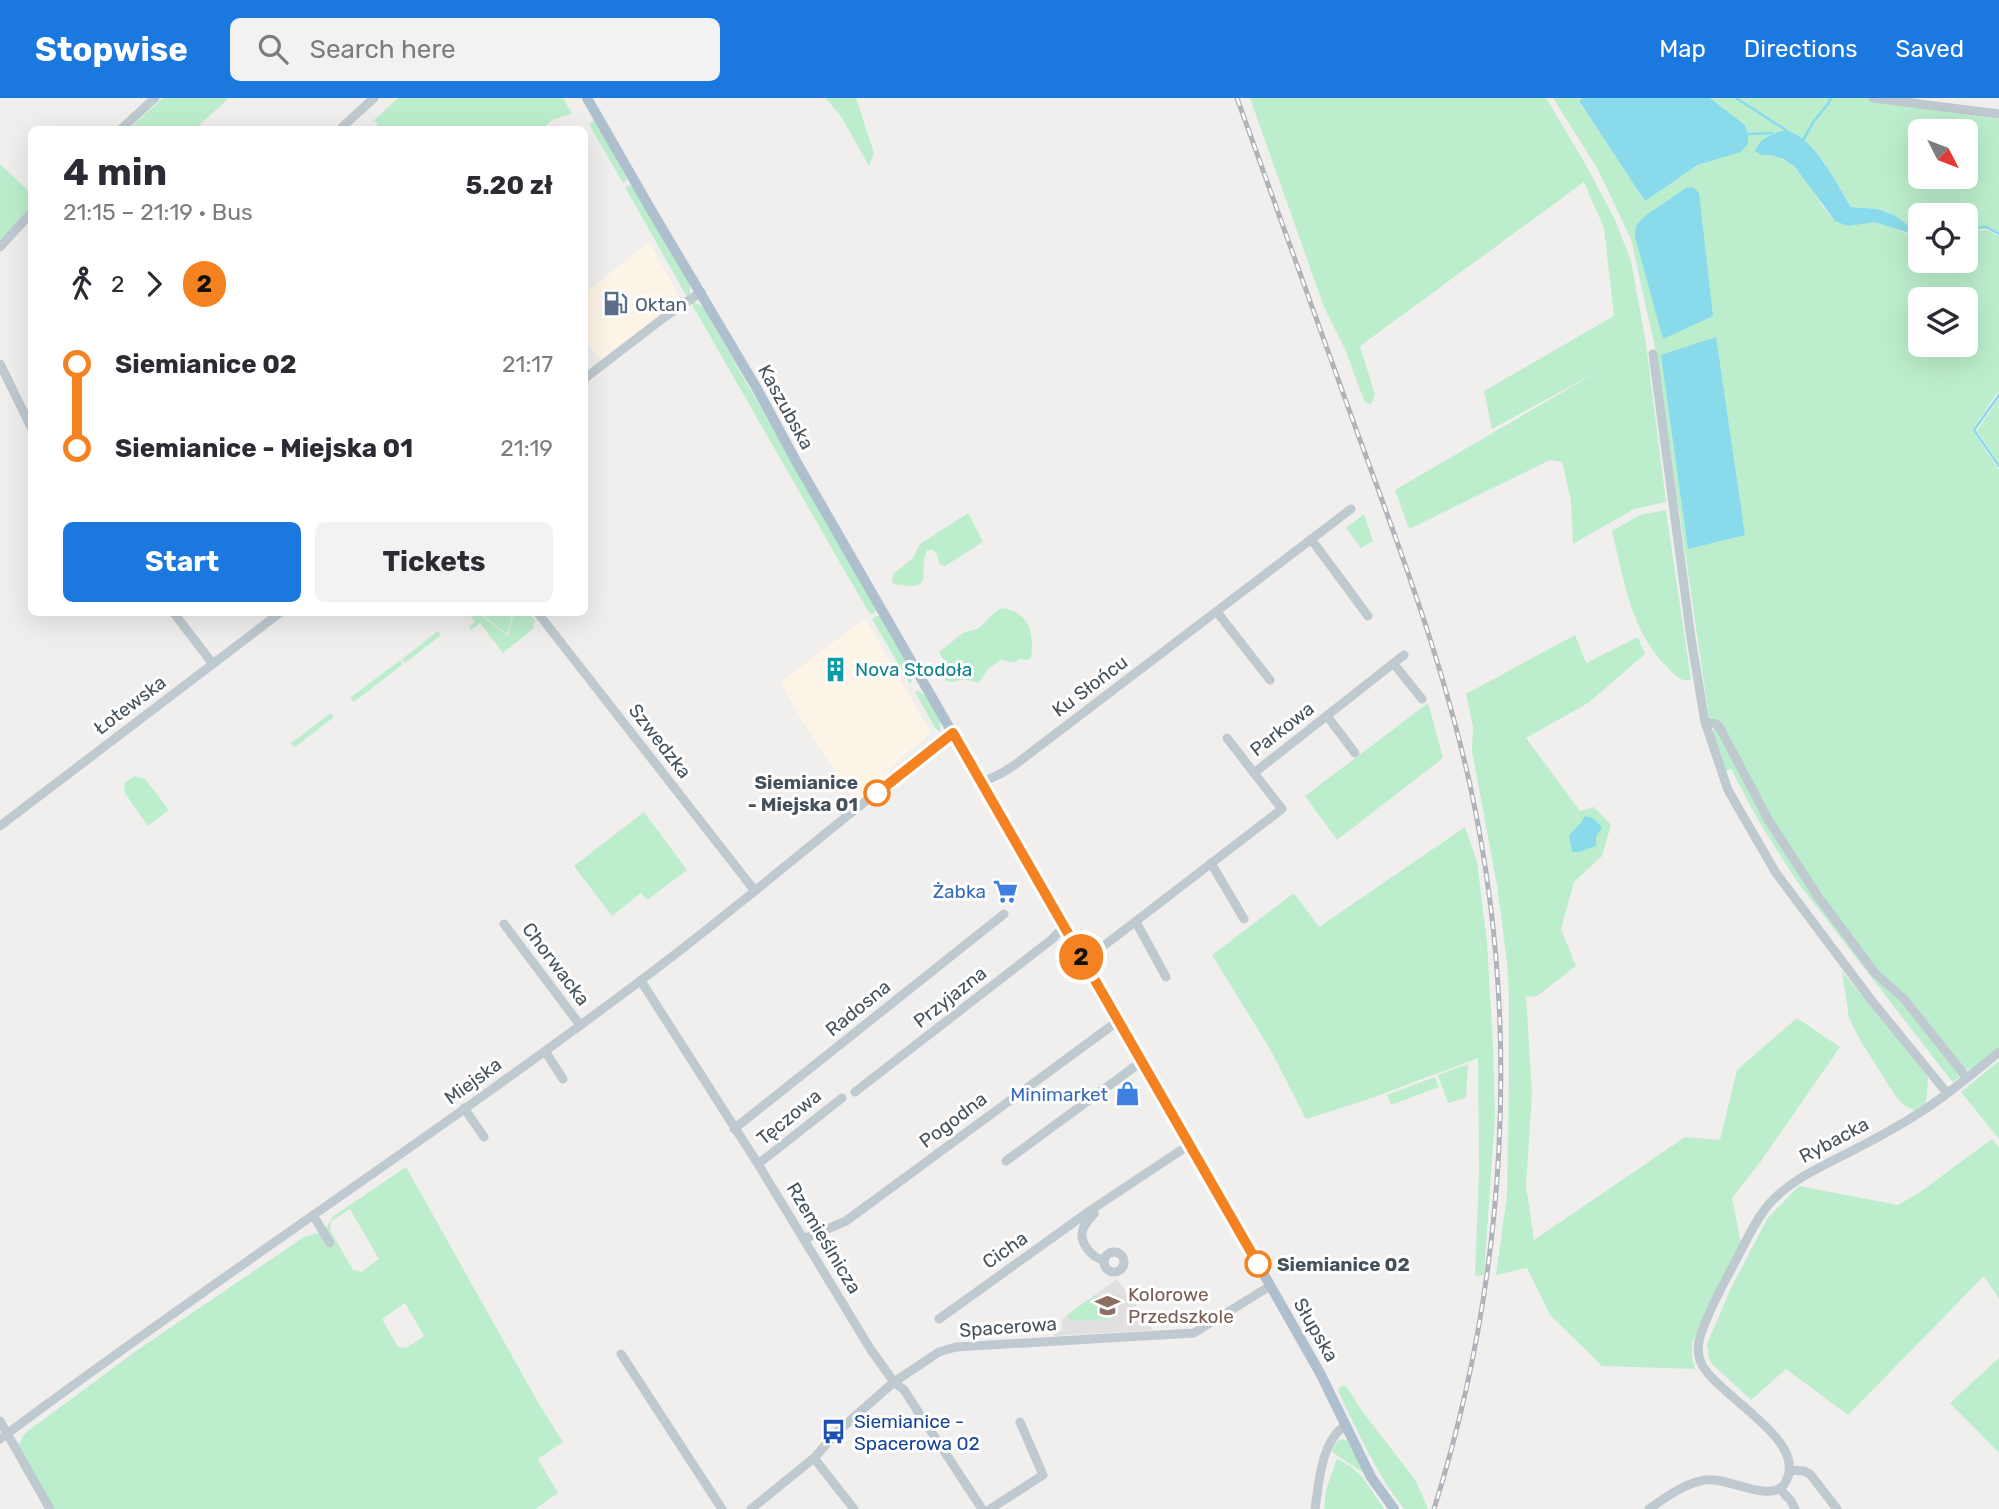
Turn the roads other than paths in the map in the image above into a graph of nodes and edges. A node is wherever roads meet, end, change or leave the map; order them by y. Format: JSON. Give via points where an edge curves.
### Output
{"nodes":[{"id":1,"x":155,"y":98,"type":"edge"},
{"id":2,"x":374,"y":98,"type":"edge"},
{"id":3,"x":587,"y":98,"type":"edge"},
{"id":4,"x":1873,"y":98,"type":"edge"},
{"id":5,"x":1999,"y":114,"type":"edge"},
{"id":6,"x":124,"y":126,"type":"edge"},
{"id":7,"x":343,"y":126,"type":"edge"},
{"id":8,"x":28,"y":216,"type":"edge"},
{"id":9,"x":0,"y":247,"type":"edge"},
{"id":10,"x":701,"y":292,"type":"junction"},
{"id":11,"x":1653,"y":354,"type":"dead end"},
{"id":12,"x":0,"y":364,"type":"edge"},
{"id":13,"x":588,"y":376,"type":"edge"},
{"id":14,"x":28,"y":409,"type":"edge"},
{"id":15,"x":1352,"y":509,"type":"dead end"},
{"id":16,"x":1311,"y":539,"type":"junction"},
{"id":17,"x":1217,"y":612,"type":"junction"},
{"id":18,"x":176,"y":616,"type":"edge"},
{"id":19,"x":276,"y":616,"type":"edge"},
{"id":20,"x":540,"y":616,"type":"edge"},
{"id":21,"x":1368,"y":616,"type":"dead end"},
{"id":22,"x":1404,"y":656,"type":"dead end"},
{"id":23,"x":213,"y":664,"type":"junction"},
{"id":24,"x":1394,"y":664,"type":"junction"},
{"id":25,"x":1270,"y":680,"type":"dead end"},
{"id":26,"x":1422,"y":699,"type":"dead end"},
{"id":27,"x":1327,"y":716,"type":"junction"},
{"id":28,"x":1705,"y":722,"type":"junction"},
{"id":29,"x":953,"y":733,"type":"junction"},
{"id":30,"x":1227,"y":738,"type":"dead end"},
{"id":31,"x":1355,"y":753,"type":"dead end"},
{"id":32,"x":1254,"y":773,"type":"junction"},
{"id":33,"x":981,"y":783,"type":"junction"},
{"id":34,"x":0,"y":826,"type":"edge"},
{"id":35,"x":1211,"y":863,"type":"junction"},
{"id":36,"x":755,"y":891,"type":"junction"},
{"id":37,"x":1004,"y":914,"type":"dead end"},
{"id":38,"x":1244,"y":919,"type":"dead end"},
{"id":39,"x":1136,"y":922,"type":"junction"},
{"id":40,"x":504,"y":924,"type":"dead end"},
{"id":41,"x":1064,"y":927,"type":"junction"},
{"id":42,"x":1084,"y":961,"type":"junction"},
{"id":43,"x":1166,"y":977,"type":"dead end"},
{"id":44,"x":641,"y":981,"type":"junction"},
{"id":45,"x":1118,"y":1021,"type":"junction"},
{"id":46,"x":580,"y":1025,"type":"junction"},
{"id":47,"x":545,"y":1051,"type":"junction"},
{"id":48,"x":1999,"y":1052,"type":"edge"},
{"id":49,"x":1141,"y":1062,"type":"junction"},
{"id":50,"x":1967,"y":1078,"type":"junction"},
{"id":51,"x":564,"y":1079,"type":"dead end"},
{"id":52,"x":855,"y":1092,"type":"dead end"},
{"id":53,"x":1947,"y":1093,"type":"junction"},
{"id":54,"x":842,"y":1098,"type":"dead end"},
{"id":55,"x":464,"y":1108,"type":"junction"},
{"id":56,"x":734,"y":1129,"type":"junction"},
{"id":57,"x":484,"y":1137,"type":"dead end"},
{"id":58,"x":1189,"y":1146,"type":"junction"},
{"id":59,"x":1006,"y":1161,"type":"dead end"},
{"id":60,"x":758,"y":1164,"type":"junction"},
{"id":61,"x":1091,"y":1210,"type":"junction"},
{"id":62,"x":313,"y":1215,"type":"junction"},
{"id":63,"x":804,"y":1239,"type":"junction"},
{"id":64,"x":330,"y":1242,"type":"dead end"},
{"id":65,"x":1104,"y":1260,"type":"dead end"},
{"id":66,"x":1270,"y":1286,"type":"junction"},
{"id":67,"x":939,"y":1319,"type":"dead end"},
{"id":68,"x":621,"y":1354,"type":"dead end"},
{"id":69,"x":894,"y":1382,"type":"junction"},
{"id":70,"x":0,"y":1421,"type":"edge"},
{"id":71,"x":1020,"y":1422,"type":"dead end"},
{"id":72,"x":1346,"y":1425,"type":"junction"},
{"id":73,"x":4,"y":1437,"type":"edge"},
{"id":74,"x":814,"y":1458,"type":"junction"},
{"id":75,"x":1789,"y":1470,"type":"junction"},
{"id":76,"x":1780,"y":1489,"type":"junction"},
{"id":77,"x":763,"y":1505,"type":"edge"},
{"id":78,"x":50,"y":1509,"type":"edge"},
{"id":79,"x":722,"y":1509,"type":"edge"},
{"id":80,"x":751,"y":1509,"type":"edge"},
{"id":81,"x":854,"y":1509,"type":"edge"},
{"id":82,"x":982,"y":1509,"type":"edge"},
{"id":83,"x":990,"y":1509,"type":"edge"},
{"id":84,"x":1315,"y":1509,"type":"edge"},
{"id":85,"x":1394,"y":1509,"type":"edge"},
{"id":86,"x":1649,"y":1509,"type":"edge"},
{"id":87,"x":1795,"y":1509,"type":"edge"},
{"id":88,"x":1837,"y":1509,"type":"edge"}],
"edges":[{"from":1,"to":6,"type":"street"},
{"from":2,"to":7,"type":"street"},
{"from":3,"to":10,"type":"main road","name":"Kaszubska"},
{"from":4,"to":5,"type":"street"},
{"from":8,"to":9,"type":"street"},
{"from":10,"to":13,"type":"street"},
{"from":10,"to":29,"type":"main road","name":"Kaszubska"},
{"from":11,"to":28,"type":"street"},
{"from":12,"to":14,"type":"street"},
{"from":15,"to":16,"type":"street","name":"Ku Słońcu"},
{"from":16,"to":17,"type":"street","name":"Ku Słońcu"},
{"from":16,"to":21,"type":"street"},
{"from":17,"to":25,"type":"street"},
{"from":17,"to":33,"type":"street","name":"Ku Słońcu","via":[[1016,764]]},
{"from":18,"to":23,"type":"street"},
{"from":19,"to":23,"type":"street","name":"Łotewska"},
{"from":20,"to":36,"type":"street","name":"Szwedzka"},
{"from":22,"to":24,"type":"street","name":"Parkowa"},
{"from":23,"to":34,"type":"street","name":"Łotewska"},
{"from":24,"to":26,"type":"street"},
{"from":24,"to":27,"type":"street","name":"Parkowa"},
{"from":27,"to":31,"type":"street"},
{"from":27,"to":32,"type":"street","name":"Parkowa"},
{"from":28,"to":50,"type":"street","via":[[1720,728],[1769,821],[1819,898],[1875,973],[1904,999]]},
{"from":28,"to":53,"type":"street","via":[[1728,790],[1776,873]]},
{"from":29,"to":33,"type":"main road","name":"Słupska"},
{"from":29,"to":36,"type":"street","name":"Miejska"},
{"from":30,"to":32,"type":"street"},
{"from":32,"to":35,"type":"street","name":"Parkowa","via":[[1282,808]]},
{"from":33,"to":41,"type":"main road","name":"Słupska"},
{"from":35,"to":38,"type":"street"},
{"from":35,"to":39,"type":"street","name":"Parkowa"},
{"from":36,"to":44,"type":"street","name":"Miejska"},
{"from":37,"to":56,"type":"street","name":"Radosna"},
{"from":39,"to":42,"type":"street","name":"Parkowa"},
{"from":39,"to":43,"type":"street"},
{"from":40,"to":46,"type":"street","name":"Chorwacka"},
{"from":41,"to":42,"type":"main road","name":"Słupska"},
{"from":41,"to":52,"type":"street","name":"Przyjazna"},
{"from":42,"to":45,"type":"main road","name":"Słupska"},
{"from":44,"to":46,"type":"street","name":"Miejska"},
{"from":44,"to":56,"type":"street","name":"Rzemieślnicza"},
{"from":45,"to":49,"type":"main road","name":"Słupska"},
{"from":45,"to":63,"type":"street","name":"Pogodna","via":[[846,1221]]},
{"from":46,"to":47,"type":"street","name":"Miejska"},
{"from":47,"to":51,"type":"street"},
{"from":47,"to":55,"type":"street","name":"Miejska"},
{"from":48,"to":50,"type":"street","name":"Rybacka"},
{"from":49,"to":58,"type":"main road","name":"Słupska"},
{"from":49,"to":59,"type":"street"},
{"from":50,"to":53,"type":"street","name":"Rybacka"},
{"from":53,"to":75,"type":"street","name":"Rybacka","via":[[1919,1114],[1781,1191],[1752,1229],[1704,1327],[1698,1346],[1702,1364],[1771,1432],[1785,1453]]},
{"from":54,"to":60,"type":"street","name":"Tęczowa"},
{"from":55,"to":57,"type":"street"},
{"from":55,"to":62,"type":"street","name":"Miejska"},
{"from":56,"to":60,"type":"street","name":"Rzemieślnicza"},
{"from":58,"to":61,"type":"street","name":"Cicha"},
{"from":58,"to":66,"type":"main road","name":"Słupska"},
{"from":60,"to":63,"type":"street","name":"Rzemieślnicza"},
{"from":61,"to":65,"type":"street","via":[[1094,1214],[1082,1238],[1092,1255]]},
{"from":61,"to":67,"type":"street","name":"Cicha"},
{"from":62,"to":64,"type":"street"},
{"from":62,"to":73,"type":"street","name":"Miejska"},
{"from":63,"to":69,"type":"street","name":"Rzemieślnicza"},
{"from":66,"to":69,"type":"street","name":"Spacerowa","via":[[1194,1333],[956,1347],[939,1352]]},
{"from":66,"to":72,"type":"main road","name":"Słupska"},
{"from":68,"to":79,"type":"street"},
{"from":69,"to":74,"type":"street","name":"Spacerowa"},
{"from":69,"to":82,"type":"street","name":"Rzemieślnicza"},
{"from":70,"to":73,"type":"street"},
{"from":71,"to":83,"type":"street","via":[[1043,1475]]},
{"from":72,"to":84,"type":"street","via":[[1336,1433],[1327,1452]]},
{"from":72,"to":85,"type":"main road","name":"Słupska","via":[[1371,1477]]},
{"from":73,"to":78,"type":"street"},
{"from":74,"to":77,"type":"street","name":"Spacerowa"},
{"from":74,"to":81,"type":"street"},
{"from":75,"to":76,"type":"street"},
{"from":75,"to":88,"type":"street","via":[[1810,1474]]},
{"from":76,"to":86,"type":"street","via":[[1768,1493],[1706,1480]]},
{"from":76,"to":87,"type":"street"},
{"from":77,"to":80,"type":"street","name":"Spacerowa"}]}
